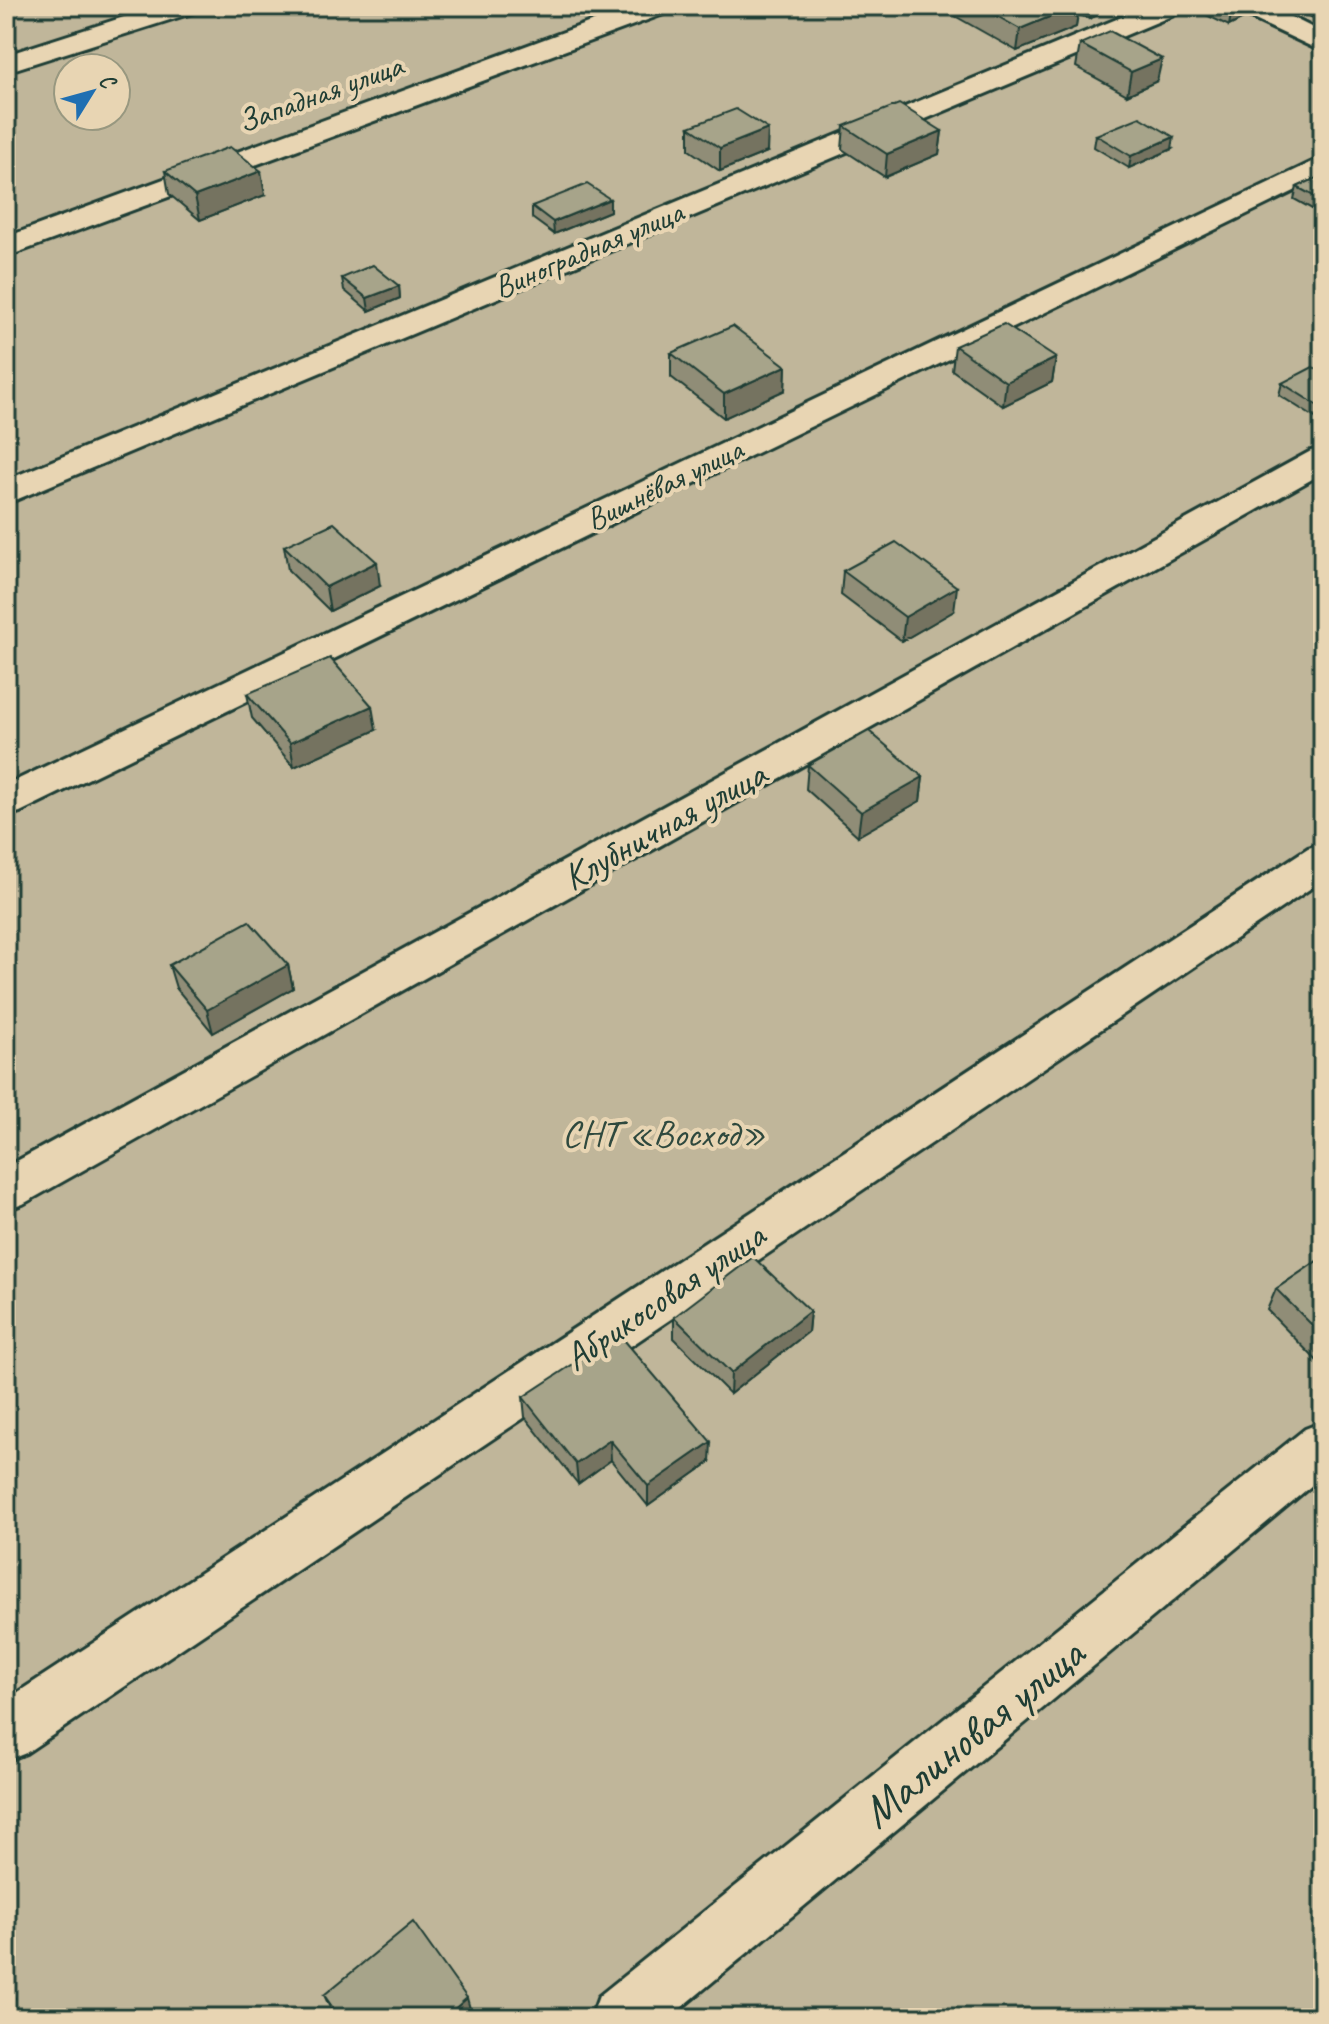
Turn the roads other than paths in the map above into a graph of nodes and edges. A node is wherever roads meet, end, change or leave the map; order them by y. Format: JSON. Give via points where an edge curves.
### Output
{"nodes":[{"id":1,"x":185,"y":6,"type":"edge"},
{"id":2,"x":659,"y":6,"type":"edge"},
{"id":3,"x":1171,"y":6,"type":"edge"},
{"id":4,"x":1248,"y":6,"type":"edge"},
{"id":5,"x":1323,"y":44,"type":"edge"},
{"id":6,"x":6,"y":64,"type":"edge"},
{"id":7,"x":1323,"y":166,"type":"edge"},
{"id":8,"x":6,"y":248,"type":"edge"},
{"id":9,"x":1323,"y":459,"type":"edge"},
{"id":10,"x":6,"y":493,"type":"edge"},
{"id":11,"x":6,"y":802,"type":"edge"},
{"id":12,"x":1323,"y":859,"type":"edge"},
{"id":13,"x":6,"y":1190,"type":"edge"},
{"id":14,"x":1323,"y":1445,"type":"edge"},
{"id":15,"x":6,"y":1733,"type":"edge"},
{"id":16,"x":621,"y":2018,"type":"edge"}],
"edges":[{"from":1,"to":6,"type":"street"},
{"from":2,"to":8,"type":"street","name":"Западная улица"},
{"from":3,"to":10,"type":"street","name":"Виноградная улица"},
{"from":4,"to":5,"type":"street"},
{"from":7,"to":11,"type":"street","name":"Вишнёвая улица"},
{"from":9,"to":13,"type":"street","name":"Клубничная улица"},
{"from":12,"to":15,"type":"street","name":"Абрикосовая улица"},
{"from":14,"to":16,"type":"street","name":"Малиновая улица"}]}
